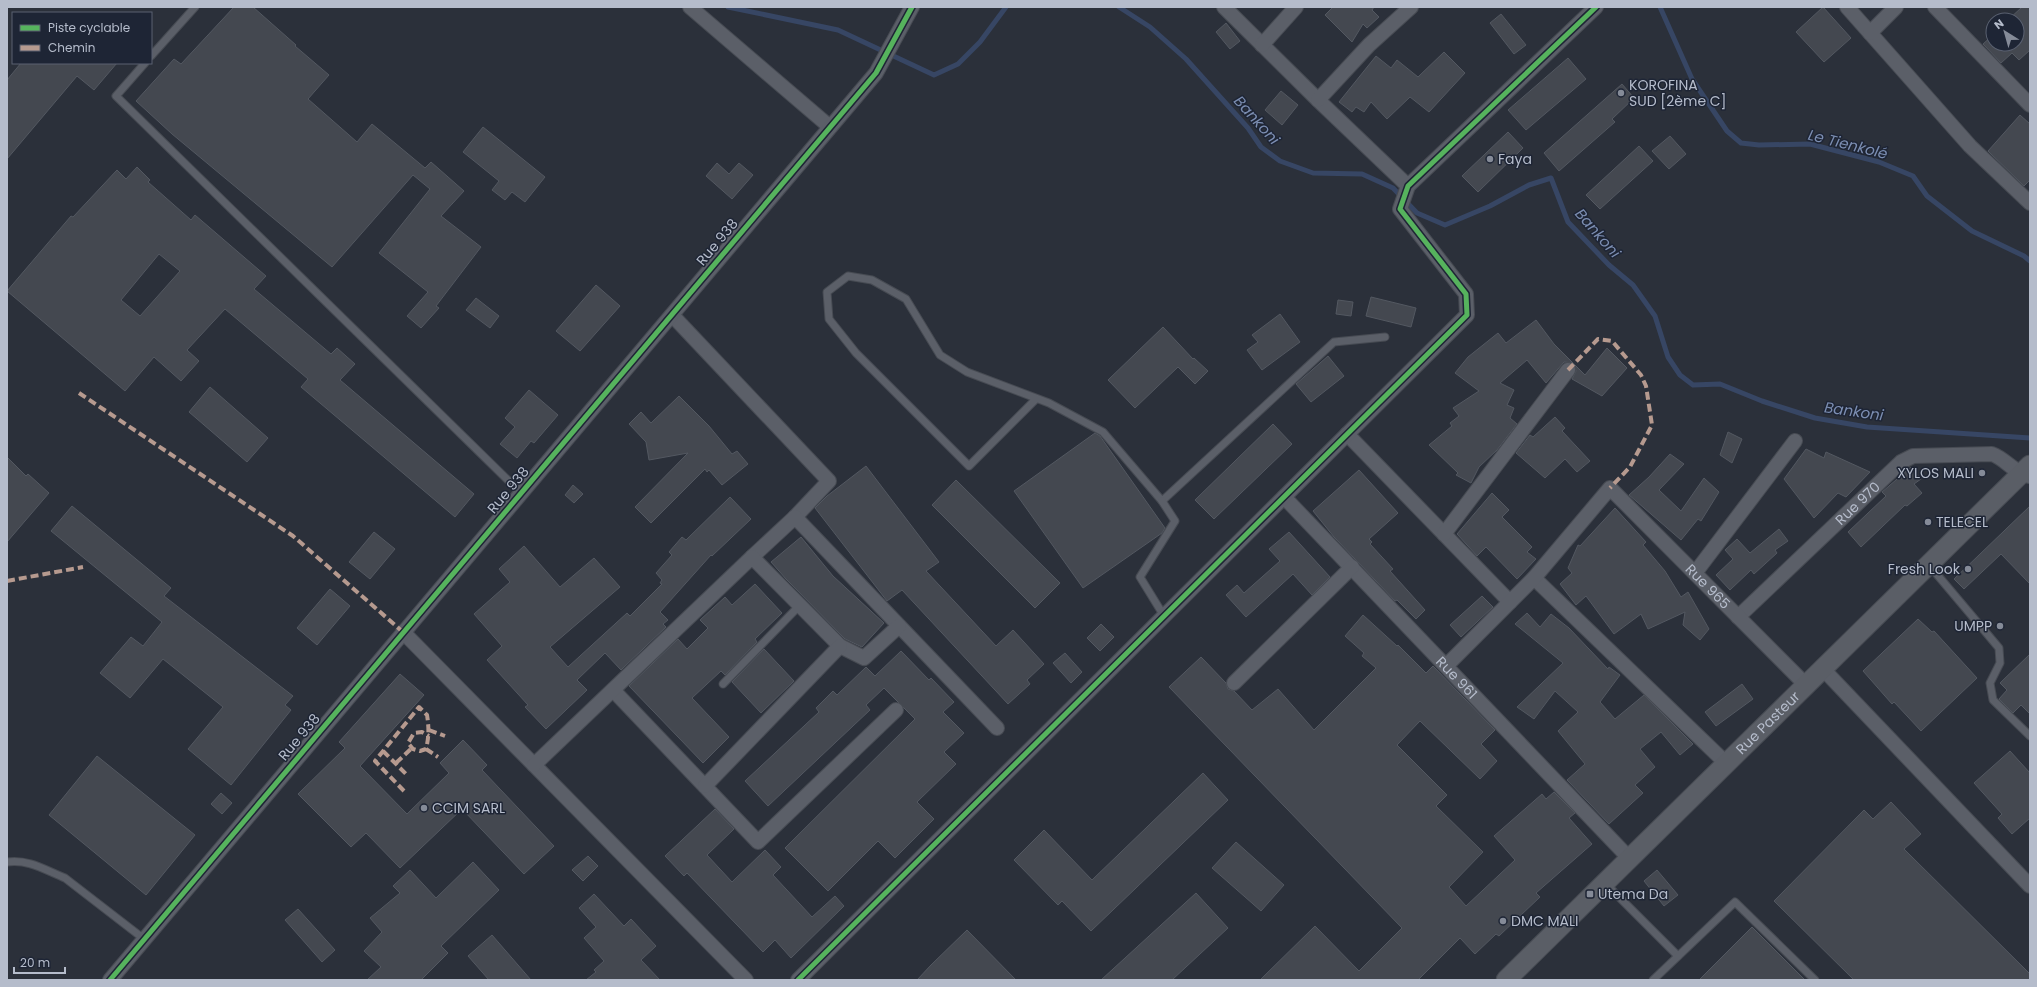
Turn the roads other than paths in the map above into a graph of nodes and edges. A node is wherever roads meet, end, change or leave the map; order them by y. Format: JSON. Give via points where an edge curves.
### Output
{"nodes":[{"id":1,"x":195,"y":7,"type":"edge"},
{"id":2,"x":690,"y":7,"type":"edge"},
{"id":3,"x":912,"y":7,"type":"edge"},
{"id":4,"x":1224,"y":7,"type":"edge"},
{"id":5,"x":1296,"y":7,"type":"edge"},
{"id":6,"x":1411,"y":7,"type":"edge"},
{"id":7,"x":1596,"y":7,"type":"edge"},
{"id":8,"x":1847,"y":7,"type":"edge"},
{"id":9,"x":1896,"y":7,"type":"edge"},
{"id":10,"x":1935,"y":7,"type":"edge"},
{"id":11,"x":1870,"y":33,"type":"junction"},
{"id":12,"x":1262,"y":45,"type":"junction"},
{"id":13,"x":152,"y":55,"type":"edge"},
{"id":14,"x":144,"y":64,"type":"edge"},
{"id":15,"x":1318,"y":100,"type":"junction"},
{"id":16,"x":2030,"y":104,"type":"edge"},
{"id":17,"x":830,"y":127,"type":"junction"},
{"id":18,"x":1408,"y":186,"type":"junction"},
{"id":19,"x":2030,"y":203,"type":"edge"},
{"id":20,"x":672,"y":315,"type":"junction"},
{"id":21,"x":1385,"y":337,"type":"dead end"},
{"id":22,"x":1568,"y":370,"type":"dead end"},
{"id":23,"x":1036,"y":399,"type":"junction"},
{"id":24,"x":1347,"y":434,"type":"junction"},
{"id":25,"x":1795,"y":441,"type":"dead end"},
{"id":26,"x":2027,"y":472,"type":"edge"},
{"id":27,"x":521,"y":493,"type":"junction"},
{"id":28,"x":1284,"y":497,"type":"junction"},
{"id":29,"x":1162,"y":501,"type":"junction"},
{"id":30,"x":795,"y":517,"type":"junction"},
{"id":31,"x":1444,"y":534,"type":"junction"},
{"id":32,"x":752,"y":557,"type":"junction"},
{"id":33,"x":1929,"y":565,"type":"junction"},
{"id":34,"x":1352,"y":567,"type":"junction"},
{"id":35,"x":1695,"y":573,"type":"junction"},
{"id":36,"x":1534,"y":578,"type":"junction"},
{"id":37,"x":1510,"y":602,"type":"junction"},
{"id":38,"x":800,"y":605,"type":"junction"},
{"id":39,"x":1164,"y":616,"type":"junction"},
{"id":40,"x":1738,"y":617,"type":"junction"},
{"id":41,"x":899,"y":626,"type":"junction"},
{"id":42,"x":403,"y":632,"type":"junction"},
{"id":43,"x":840,"y":646,"type":"junction"},
{"id":44,"x":1446,"y":666,"type":"junction"},
{"id":45,"x":1823,"y":669,"type":"junction"},
{"id":46,"x":1234,"y":683,"type":"dead end"},
{"id":47,"x":723,"y":684,"type":"dead end"},
{"id":48,"x":1806,"y":685,"type":"junction"},
{"id":49,"x":613,"y":690,"type":"junction"},
{"id":50,"x":896,"y":710,"type":"dead end"},
{"id":51,"x":997,"y":728,"type":"dead end"},
{"id":52,"x":2030,"y":736,"type":"edge"},
{"id":53,"x":1726,"y":764,"type":"junction"},
{"id":54,"x":534,"y":765,"type":"junction"},
{"id":55,"x":705,"y":786,"type":"junction"},
{"id":56,"x":1630,"y":859,"type":"junction"},
{"id":57,"x":7,"y":862,"type":"edge"},
{"id":58,"x":1605,"y":883,"type":"junction"},
{"id":59,"x":2030,"y":886,"type":"edge"},
{"id":60,"x":144,"y":939,"type":"junction"},
{"id":61,"x":1678,"y":956,"type":"junction"},
{"id":62,"x":114,"y":978,"type":"edge"},
{"id":63,"x":746,"y":980,"type":"edge"},
{"id":64,"x":798,"y":980,"type":"edge"},
{"id":65,"x":1506,"y":980,"type":"edge"},
{"id":66,"x":1653,"y":980,"type":"edge"},
{"id":67,"x":1815,"y":980,"type":"edge"}],
"edges":[{"from":1,"to":13,"type":"lane"},
{"from":2,"to":17,"type":"street"},
{"from":3,"to":17,"type":"street","name":"Rue 938","via":[[876,73]]},
{"from":4,"to":12,"type":"street"},
{"from":5,"to":12,"type":"street"},
{"from":6,"to":15,"type":"street","via":[[1369,45]]},
{"from":7,"to":18,"type":"street"},
{"from":8,"to":11,"type":"street"},
{"from":9,"to":11,"type":"street"},
{"from":10,"to":16,"type":"street"},
{"from":11,"to":19,"type":"street","via":[[1970,146]]},
{"from":12,"to":15,"type":"street"},
{"from":14,"to":27,"type":"lane","via":[[116,96]]},
{"from":15,"to":18,"type":"street"},
{"from":17,"to":20,"type":"street","name":"Rue 938"},
{"from":18,"to":24,"type":"street","via":[[1400,209],[1466,294],[1467,315]]},
{"from":20,"to":27,"type":"street","name":"Rue 938"},
{"from":20,"to":30,"type":"street","via":[[829,481]]},
{"from":21,"to":29,"type":"lane","via":[[1334,342]]},
{"from":22,"to":31,"type":"street"},
{"from":23,"to":23,"type":"lane","via":[[967,372],[940,355],[906,299],[872,280],[848,276],[827,292],[829,319],[856,353],[969,466]]},
{"from":23,"to":29,"type":"lane","via":[[1049,403],[1102,432]]},
{"from":24,"to":28,"type":"street"},
{"from":24,"to":31,"type":"street"},
{"from":25,"to":35,"type":"street"},
{"from":26,"to":33,"type":"main road","name":"Rue Pasteur"},
{"from":26,"to":40,"type":"street","name":"Rue 970","via":[[1992,454],[1913,456],[1901,462]]},
{"from":27,"to":42,"type":"street","name":"Rue 938"},
{"from":28,"to":34,"type":"street","name":"Rue 961"},
{"from":28,"to":39,"type":"street"},
{"from":29,"to":39,"type":"lane","via":[[1175,521],[1140,577]]},
{"from":30,"to":32,"type":"street"},
{"from":30,"to":41,"type":"street"},
{"from":31,"to":37,"type":"street"},
{"from":32,"to":38,"type":"street"},
{"from":32,"to":49,"type":"street"},
{"from":33,"to":45,"type":"main road","name":"Rue Pasteur"},
{"from":33,"to":52,"type":"lane","via":[[1999,648],[2000,663],[1990,683],[1993,700]]},
{"from":34,"to":44,"type":"street","name":"Rue 961"},
{"from":34,"to":46,"type":"street"},
{"from":35,"to":36,"type":"street","name":"Rue 965","via":[[1610,488]]},
{"from":35,"to":40,"type":"street","name":"Rue 965"},
{"from":36,"to":37,"type":"street"},
{"from":36,"to":53,"type":"street"},
{"from":37,"to":44,"type":"street"},
{"from":38,"to":43,"type":"street"},
{"from":38,"to":47,"type":"lane"},
{"from":39,"to":64,"type":"street"},
{"from":40,"to":48,"type":"street","name":"Rue 965"},
{"from":41,"to":43,"type":"street","via":[[864,658]]},
{"from":41,"to":51,"type":"street"},
{"from":42,"to":54,"type":"street"},
{"from":42,"to":60,"type":"street","name":"Rue 938"},
{"from":43,"to":55,"type":"street"},
{"from":44,"to":56,"type":"street","name":"Rue 961"},
{"from":45,"to":48,"type":"main road","name":"Rue Pasteur"},
{"from":45,"to":59,"type":"street"},
{"from":48,"to":53,"type":"main road","name":"Rue Pasteur"},
{"from":49,"to":54,"type":"street"},
{"from":49,"to":55,"type":"street"},
{"from":50,"to":55,"type":"street","via":[[758,842]]},
{"from":53,"to":56,"type":"main road","name":"Rue Pasteur"},
{"from":54,"to":63,"type":"street"},
{"from":56,"to":58,"type":"main road","name":"Rue Pasteur"},
{"from":57,"to":60,"type":"lane","via":[[16,861],[41,866],[65,878]]},
{"from":58,"to":61,"type":"lane"},
{"from":58,"to":65,"type":"main road","name":"Rue Pasteur"},
{"from":60,"to":62,"type":"street","name":"Rue 938"},
{"from":61,"to":66,"type":"lane"},
{"from":61,"to":67,"type":"lane","via":[[1735,902]]}]}
